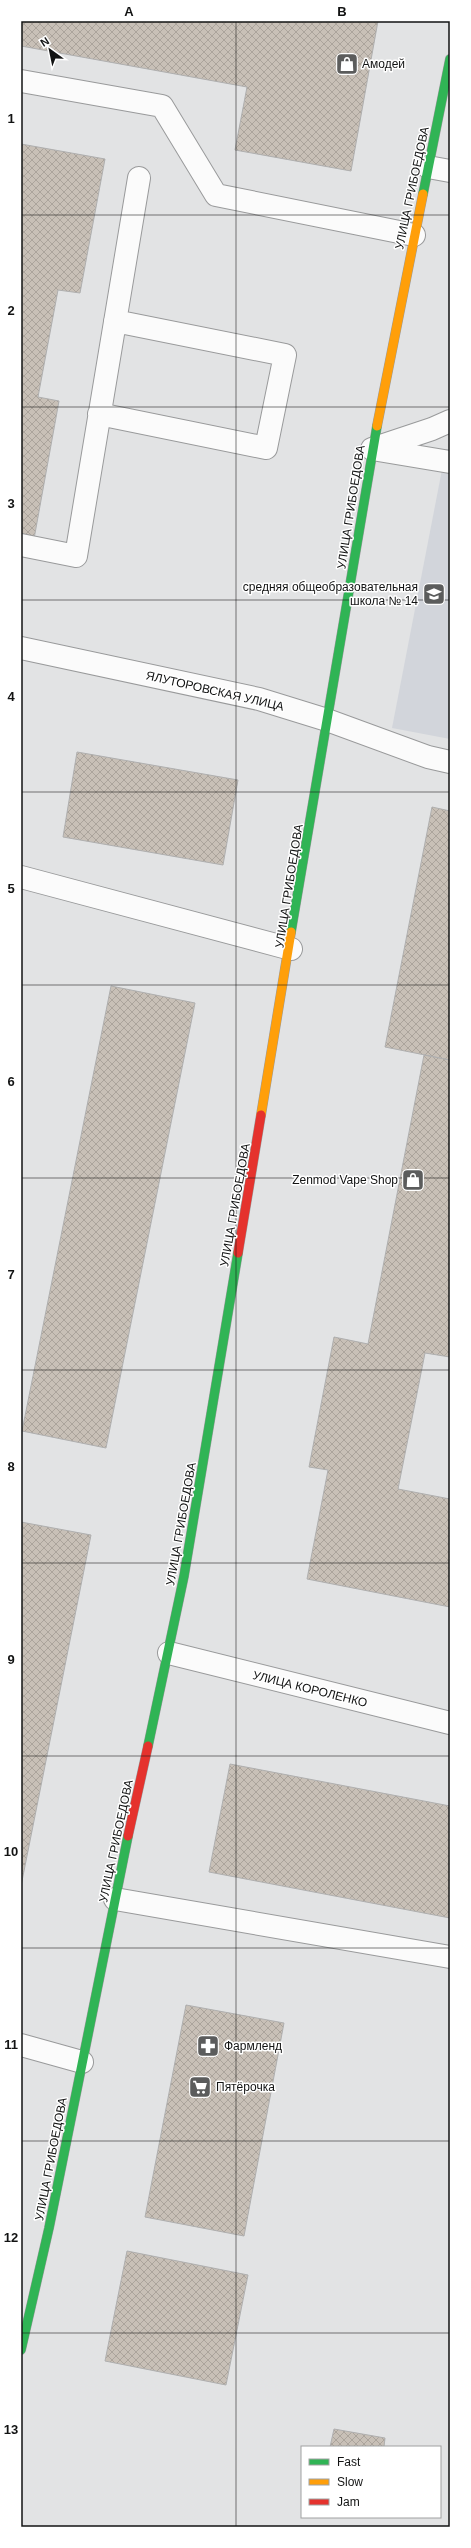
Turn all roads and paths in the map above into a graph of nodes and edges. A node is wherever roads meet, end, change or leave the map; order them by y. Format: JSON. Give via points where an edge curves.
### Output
{"nodes":[{"id":1,"x":450,"y":60,"type":"edge"},
{"id":2,"x":21,"y":81,"type":"edge"},
{"id":3,"x":428,"y":167,"type":"junction"},
{"id":4,"x":450,"y":171,"type":"edge"},
{"id":5,"x":139,"y":178,"type":"dead end"},
{"id":6,"x":414,"y":235,"type":"junction"},
{"id":7,"x":115,"y":321,"type":"junction"},
{"id":8,"x":99,"y":414,"type":"junction"},
{"id":9,"x":450,"y":420,"type":"edge"},
{"id":10,"x":372,"y":449,"type":"junction"},
{"id":11,"x":450,"y":462,"type":"edge"},
{"id":12,"x":21,"y":545,"type":"edge"},
{"id":13,"x":21,"y":648,"type":"edge"},
{"id":14,"x":327,"y":720,"type":"junction"},
{"id":15,"x":450,"y":762,"type":"edge"},
{"id":16,"x":21,"y":877,"type":"edge"},
{"id":17,"x":291,"y":949,"type":"junction"},
{"id":18,"x":169,"y":1653,"type":"junction"},
{"id":19,"x":450,"y":1723,"type":"edge"},
{"id":20,"x":115,"y":1898,"type":"junction"},
{"id":21,"x":450,"y":1957,"type":"edge"},
{"id":22,"x":21,"y":2045,"type":"edge"},
{"id":23,"x":82,"y":2062,"type":"junction"},
{"id":24,"x":21,"y":2350,"type":"edge"}],
"edges":[{"from":1,"to":3,"type":"street","name":"УЛИЦА ГРИБОЕДОВА"},
{"from":2,"to":6,"type":"street","via":[[162,106],[216,195]]},
{"from":3,"to":4,"type":"street"},
{"from":3,"to":6,"type":"street","name":"УЛИЦА ГРИБОЕДОВА"},
{"from":5,"to":7,"type":"street"},
{"from":6,"to":10,"type":"street","name":"УЛИЦА ГРИБОЕДОВА"},
{"from":7,"to":8,"type":"street"},
{"from":7,"to":8,"type":"street","via":[[285,356],[266,448]]},
{"from":8,"to":12,"type":"street","via":[[76,556]]},
{"from":9,"to":10,"type":"street","via":[[432,429]]},
{"from":10,"to":11,"type":"street"},
{"from":10,"to":14,"type":"street","name":"УЛИЦА ГРИБОЕДОВА"},
{"from":13,"to":14,"type":"street","name":"ЯЛУТОРОВСКАЯ УЛИЦА","via":[[259,699]]},
{"from":14,"to":15,"type":"street","name":"ЯЛУТОРОВСКАЯ УЛИЦА","via":[[428,757]]},
{"from":14,"to":17,"type":"street","name":"УЛИЦА ГРИБОЕДОВА"},
{"from":16,"to":17,"type":"street"},
{"from":17,"to":18,"type":"street","name":"УЛИЦА ГРИБОЕДОВА"},
{"from":18,"to":19,"type":"street","name":"УЛИЦА КОРОЛЕНКО"},
{"from":18,"to":20,"type":"street","name":"УЛИЦА ГРИБОЕДОВА"},
{"from":20,"to":21,"type":"street"},
{"from":20,"to":23,"type":"street","name":"УЛИЦА ГРИБОЕДОВА"},
{"from":22,"to":23,"type":"street"},
{"from":23,"to":24,"type":"street","name":"УЛИЦА ГРИБОЕДОВА","via":[[49,2228]]}]}
